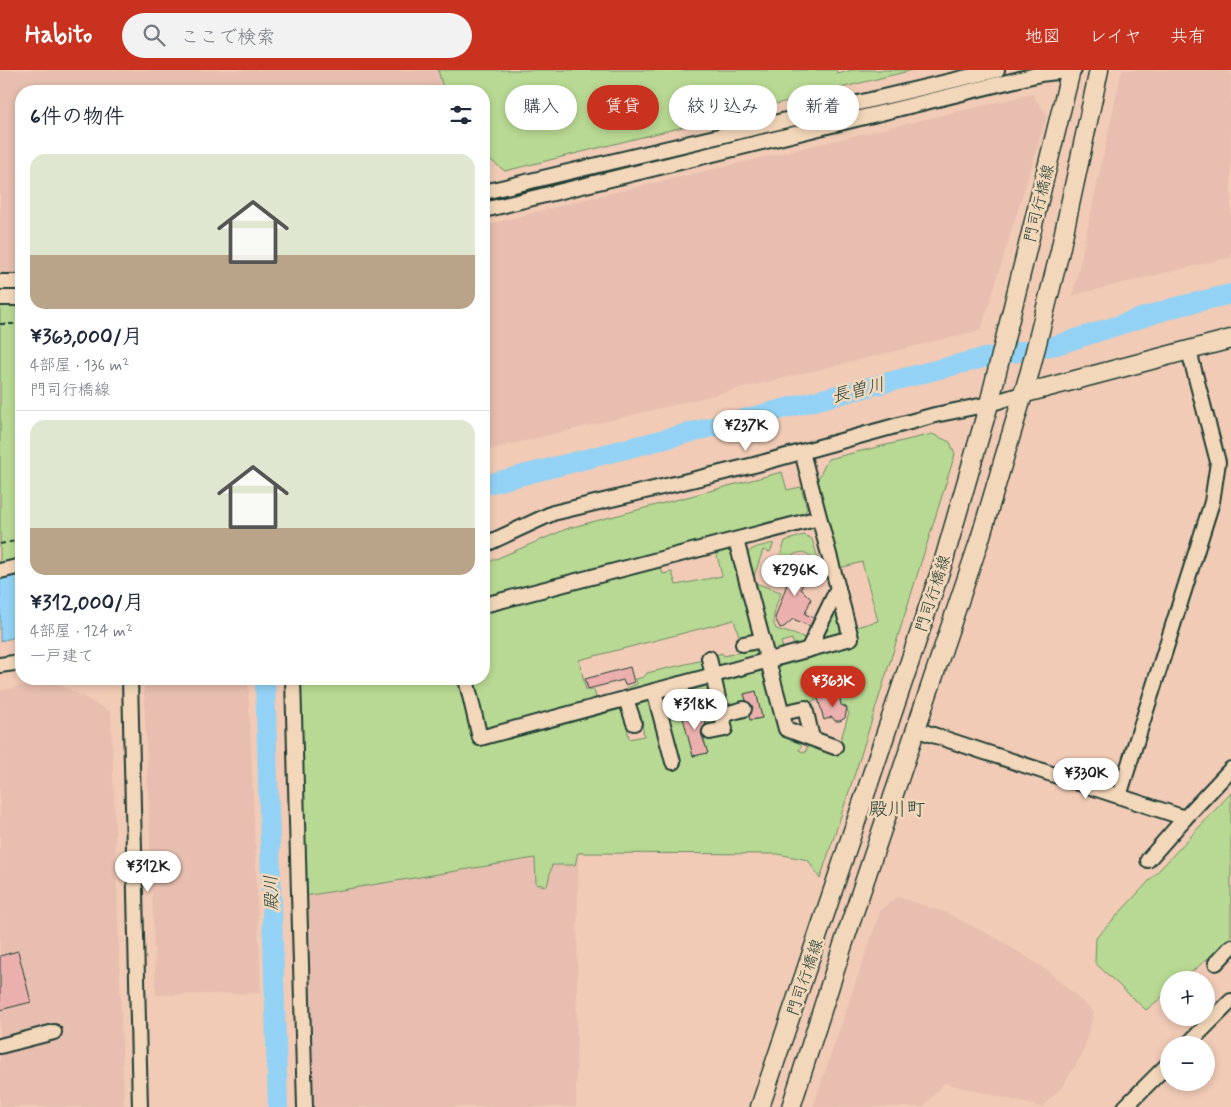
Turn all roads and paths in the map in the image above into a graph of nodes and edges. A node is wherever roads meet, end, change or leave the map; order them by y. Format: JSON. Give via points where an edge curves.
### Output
{"nodes":[{"id":1,"x":997,"y":70,"type":"edge"},
{"id":2,"x":1072,"y":70,"type":"edge"},
{"id":3,"x":1099,"y":70,"type":"edge"},
{"id":4,"x":490,"y":191,"type":"edge"},
{"id":5,"x":490,"y":209,"type":"edge"},
{"id":6,"x":0,"y":282,"type":"edge"},
{"id":7,"x":15,"y":282,"type":"edge"},
{"id":8,"x":0,"y":298,"type":"edge"},
{"id":9,"x":15,"y":298,"type":"edge"},
{"id":10,"x":0,"y":324,"type":"edge"},
{"id":11,"x":15,"y":324,"type":"edge"},
{"id":12,"x":1231,"y":339,"type":"edge"},
{"id":13,"x":1189,"y":350,"type":"junction"},
{"id":14,"x":1022,"y":394,"type":"junction"},
{"id":15,"x":990,"y":404,"type":"junction"},
{"id":16,"x":802,"y":452,"type":"junction"},
{"id":17,"x":819,"y":518,"type":"junction"},
{"id":18,"x":736,"y":540,"type":"junction"},
{"id":19,"x":15,"y":541,"type":"edge"},
{"id":20,"x":490,"y":542,"type":"edge"},
{"id":21,"x":0,"y":544,"type":"edge"},
{"id":22,"x":15,"y":567,"type":"edge"},
{"id":23,"x":0,"y":571,"type":"edge"},
{"id":24,"x":838,"y":588,"type":"junction"},
{"id":25,"x":490,"y":603,"type":"edge"},
{"id":26,"x":763,"y":640,"type":"junction"},
{"id":27,"x":743,"y":644,"type":"dead end"},
{"id":28,"x":808,"y":650,"type":"junction"},
{"id":29,"x":708,"y":658,"type":"dead end"},
{"id":30,"x":769,"y":660,"type":"junction"},
{"id":31,"x":15,"y":663,"type":"edge"},
{"id":32,"x":0,"y":665,"type":"edge"},
{"id":33,"x":713,"y":675,"type":"junction"},
{"id":34,"x":680,"y":684,"type":"junction"},
{"id":35,"x":130,"y":685,"type":"edge"},
{"id":36,"x":293,"y":685,"type":"edge"},
{"id":37,"x":467,"y":685,"type":"edge"},
{"id":38,"x":654,"y":691,"type":"junction"},
{"id":39,"x":626,"y":699,"type":"junction"},
{"id":40,"x":685,"y":702,"type":"dead end"},
{"id":41,"x":744,"y":709,"type":"dead end"},
{"id":42,"x":782,"y":714,"type":"junction"},
{"id":43,"x":722,"y":715,"type":"junction"},
{"id":44,"x":634,"y":723,"type":"dead end"},
{"id":45,"x":916,"y":729,"type":"junction"},
{"id":46,"x":710,"y":732,"type":"dead end"},
{"id":47,"x":812,"y":738,"type":"junction"},
{"id":48,"x":835,"y":747,"type":"dead end"},
{"id":49,"x":673,"y":762,"type":"dead end"},
{"id":50,"x":1231,"y":769,"type":"edge"},
{"id":51,"x":1119,"y":796,"type":"junction"},
{"id":52,"x":1185,"y":818,"type":"junction"},
{"id":53,"x":1148,"y":860,"type":"dead end"},
{"id":54,"x":1231,"y":948,"type":"edge"},
{"id":55,"x":1216,"y":964,"type":"dead end"},
{"id":56,"x":1231,"y":1001,"type":"edge"},
{"id":57,"x":54,"y":1032,"type":"dead end"},
{"id":58,"x":1196,"y":1036,"type":"edge"},
{"id":59,"x":0,"y":1046,"type":"edge"},
{"id":60,"x":1160,"y":1072,"type":"edge"},
{"id":61,"x":140,"y":1107,"type":"edge"},
{"id":62,"x":305,"y":1107,"type":"edge"},
{"id":63,"x":760,"y":1107,"type":"edge"},
{"id":64,"x":790,"y":1107,"type":"edge"},
{"id":65,"x":1125,"y":1107,"type":"edge"}],
"edges":[{"from":1,"to":4,"type":"street"},
{"from":2,"to":5,"type":"street","via":[[1040,74]]},
{"from":2,"to":15,"type":"main road","name":"門司行橋線"},
{"from":3,"to":14,"type":"main road","name":"門司行橋線","via":[[1060,251]]},
{"from":6,"to":7,"type":"street"},
{"from":8,"to":9,"type":"street"},
{"from":10,"to":11,"type":"path"},
{"from":12,"to":13,"type":"main road"},
{"from":13,"to":14,"type":"main road"},
{"from":13,"to":51,"type":"street","via":[[1218,462],[1217,479]]},
{"from":14,"to":15,"type":"street"},
{"from":14,"to":45,"type":"main road","name":"門司行橋線","via":[[980,539]]},
{"from":15,"to":16,"type":"street","via":[[935,415]]},
{"from":15,"to":63,"type":"main road","name":"門司行橋線","via":[[943,563]]},
{"from":16,"to":17,"type":"street"},
{"from":16,"to":20,"type":"street","via":[[553,513]]},
{"from":17,"to":18,"type":"street"},
{"from":17,"to":24,"type":"street"},
{"from":18,"to":25,"type":"street"},
{"from":18,"to":26,"type":"street"},
{"from":19,"to":21,"type":"path"},
{"from":22,"to":23,"type":"street"},
{"from":24,"to":28,"type":"street"},
{"from":24,"to":28,"type":"street","via":[[851,638]]},
{"from":26,"to":27,"type":"street"},
{"from":26,"to":30,"type":"street"},
{"from":28,"to":30,"type":"street"},
{"from":29,"to":33,"type":"street"},
{"from":30,"to":33,"type":"street"},
{"from":30,"to":42,"type":"street"},
{"from":31,"to":32,"type":"street"},
{"from":33,"to":34,"type":"street"},
{"from":33,"to":43,"type":"street"},
{"from":34,"to":38,"type":"street"},
{"from":34,"to":40,"type":"street"},
{"from":35,"to":61,"type":"street"},
{"from":36,"to":62,"type":"street"},
{"from":37,"to":39,"type":"street","via":[[480,738]]},
{"from":38,"to":39,"type":"street"},
{"from":38,"to":49,"type":"street"},
{"from":39,"to":44,"type":"street"},
{"from":41,"to":43,"type":"street"},
{"from":42,"to":47,"type":"street","via":[[786,729]]},
{"from":42,"to":47,"type":"street","via":[[810,706]]},
{"from":43,"to":46,"type":"street","via":[[725,728]]},
{"from":45,"to":51,"type":"street"},
{"from":45,"to":64,"type":"main road","name":"門司行橋線"},
{"from":47,"to":48,"type":"street"},
{"from":50,"to":52,"type":"street"},
{"from":51,"to":52,"type":"street"},
{"from":52,"to":53,"type":"street"},
{"from":54,"to":55,"type":"street"},
{"from":56,"to":58,"type":"street"},
{"from":57,"to":59,"type":"street"},
{"from":60,"to":65,"type":"street"}]}
